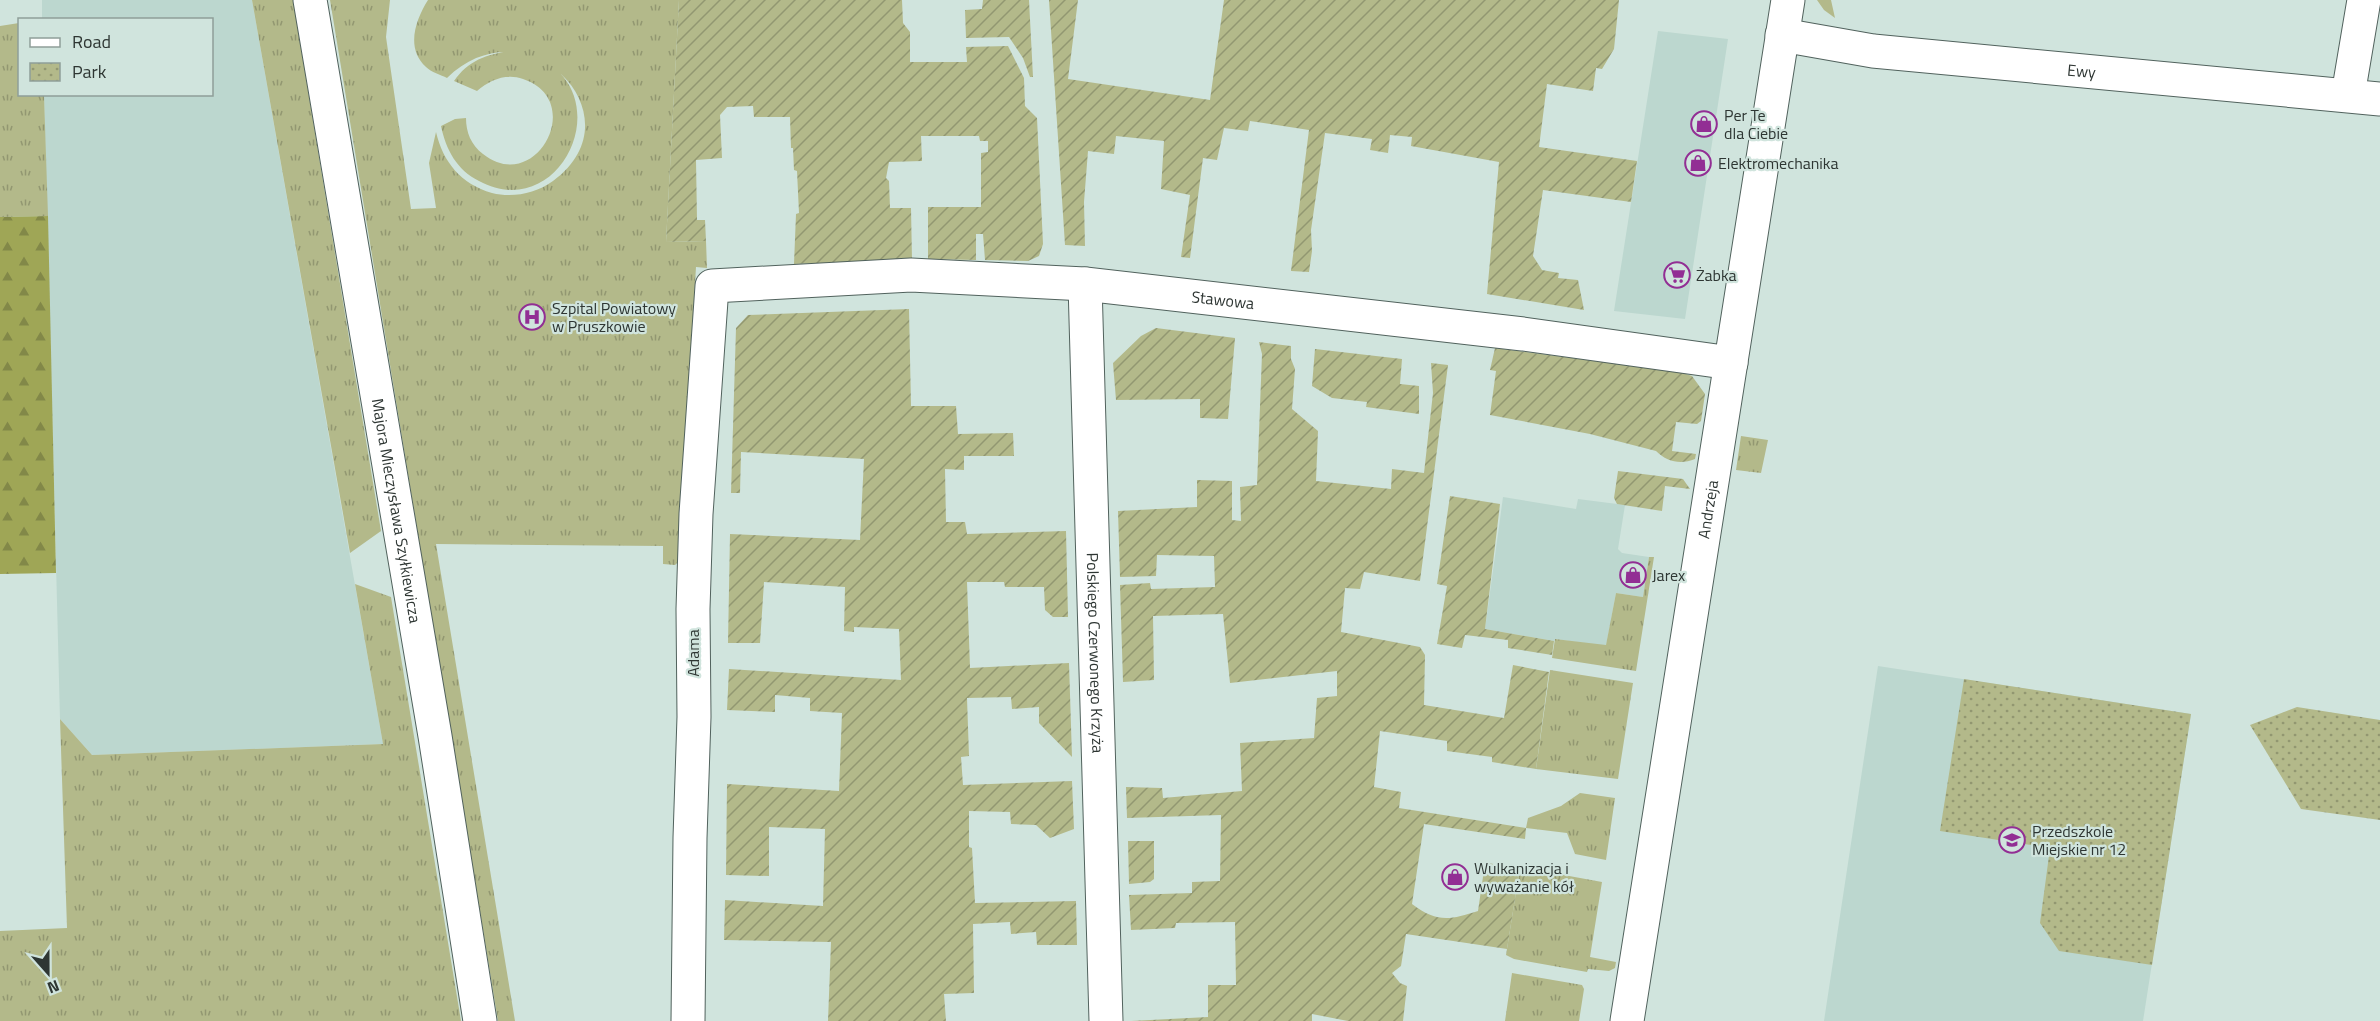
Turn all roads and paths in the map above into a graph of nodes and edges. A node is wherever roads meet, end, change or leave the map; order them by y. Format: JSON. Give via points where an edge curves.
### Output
{"nodes":[{"id":1,"x":310,"y":0,"type":"edge"},
{"id":2,"x":1788,"y":0,"type":"edge"},
{"id":3,"x":2364,"y":0,"type":"edge"},
{"id":4,"x":1782,"y":35,"type":"junction"},
{"id":5,"x":2348,"y":95,"type":"junction"},
{"id":6,"x":2380,"y":99,"type":"edge"},
{"id":7,"x":1085,"y":284,"type":"junction"},
{"id":8,"x":712,"y":286,"type":"joint"},
{"id":9,"x":1731,"y":363,"type":"junction"},
{"id":10,"x":480,"y":1021,"type":"edge"},
{"id":11,"x":688,"y":1021,"type":"edge"},
{"id":12,"x":1107,"y":1021,"type":"edge"},
{"id":13,"x":1627,"y":1021,"type":"edge"}],
"edges":[{"from":1,"to":10,"type":"street","name":"Majora Mieczysława Szyłkiewicza"},
{"from":2,"to":4,"type":"street","name":"Andrzeja"},
{"from":3,"to":5,"type":"street"},
{"from":4,"to":5,"type":"street","name":"Ewy","via":[[1873,51]]},
{"from":4,"to":9,"type":"street","name":"Andrzeja"},
{"from":5,"to":6,"type":"street","name":"Ewy"},
{"from":7,"to":8,"type":"street","name":"Stawowa","via":[[912,275]]},
{"from":7,"to":9,"type":"street","name":"Stawowa","via":[[1523,334]]},
{"from":7,"to":12,"type":"street","name":"Polskiego Czerwonego Krzyża"},
{"from":8,"to":11,"type":"street","name":"Adama","via":[[696,514]]},
{"from":9,"to":13,"type":"street","name":"Andrzeja"}]}
